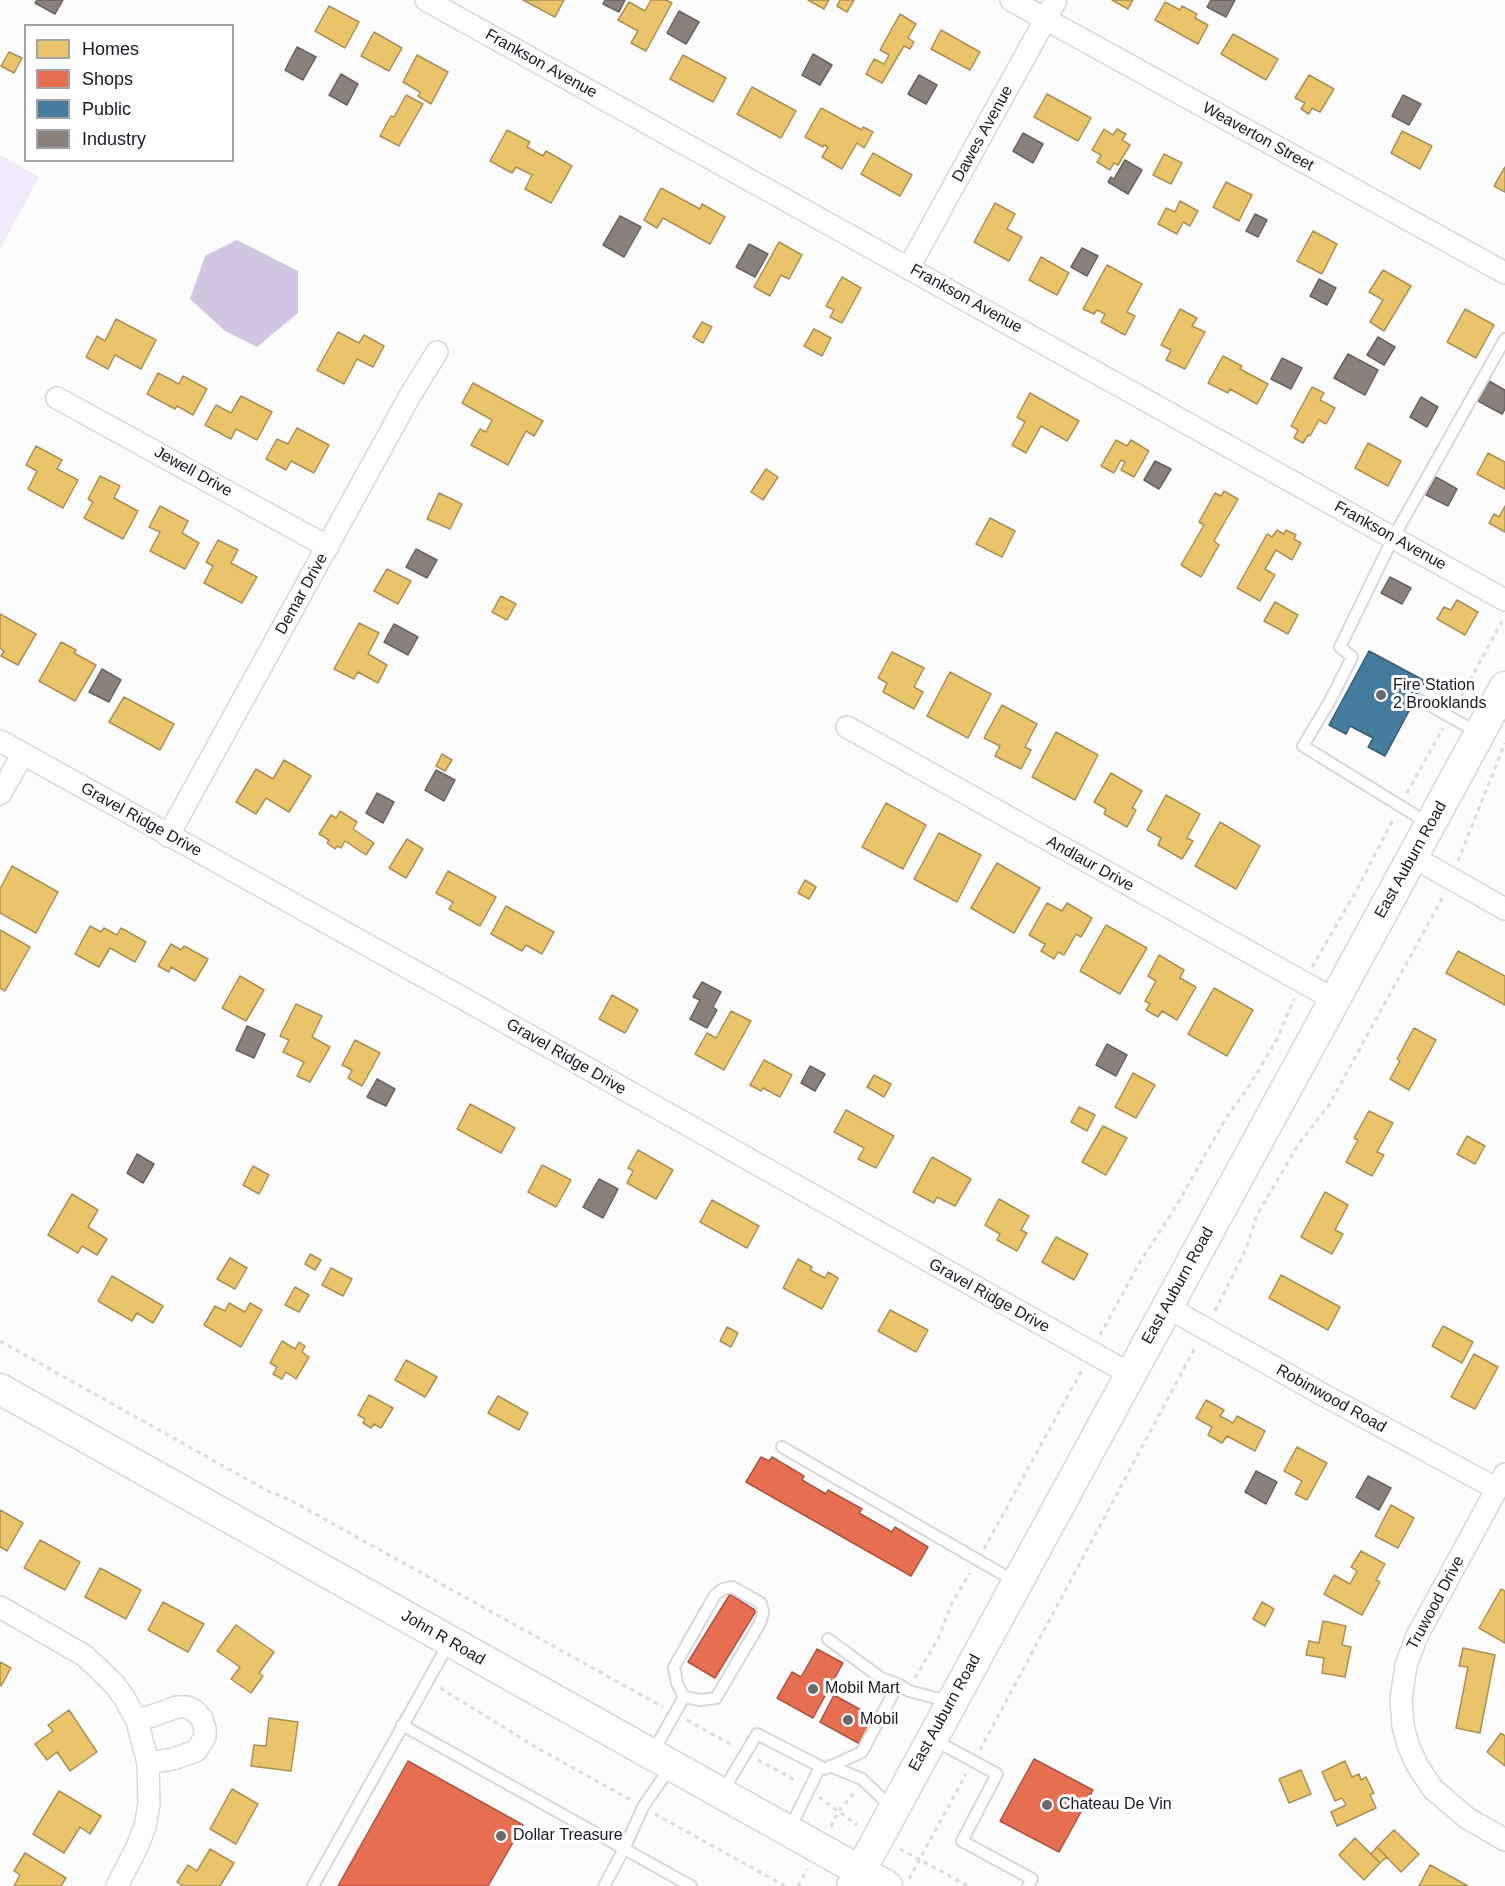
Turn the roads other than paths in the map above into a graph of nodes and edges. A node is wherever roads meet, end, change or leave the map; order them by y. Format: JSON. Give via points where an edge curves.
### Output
{"nodes":[{"id":1,"x":426,"y":0,"type":"edge"},
{"id":2,"x":1011,"y":0,"type":"edge"},
{"id":3,"x":1056,"y":0,"type":"edge"},
{"id":4,"x":1046,"y":19,"type":"junction"},
{"id":5,"x":909,"y":267,"type":"junction"},
{"id":6,"x":1505,"y":273,"type":"edge"},
{"id":7,"x":1505,"y":339,"type":"edge"},
{"id":8,"x":437,"y":352,"type":"dead end"},
{"id":9,"x":57,"y":398,"type":"dead end"},
{"id":10,"x":1393,"y":538,"type":"junction"},
{"id":11,"x":328,"y":547,"type":"junction"},
{"id":12,"x":1504,"y":610,"type":"edge"},
{"id":13,"x":1505,"y":687,"type":"edge"},
{"id":14,"x":1420,"y":700,"type":"dead end"},
{"id":15,"x":847,"y":727,"type":"dead end"},
{"id":16,"x":1493,"y":738,"type":"edge"},
{"id":17,"x":0,"y":741,"type":"edge"},
{"id":18,"x":22,"y":754,"type":"junction"},
{"id":19,"x":0,"y":794,"type":"edge"},
{"id":20,"x":1431,"y":825,"type":"junction"},
{"id":21,"x":168,"y":836,"type":"junction"},
{"id":22,"x":1413,"y":857,"type":"junction"},
{"id":23,"x":1505,"y":909,"type":"edge"},
{"id":24,"x":1335,"y":1000,"type":"junction"},
{"id":25,"x":1167,"y":1307,"type":"junction"},
{"id":26,"x":1130,"y":1374,"type":"junction"},
{"id":27,"x":0,"y":1389,"type":"edge"},
{"id":28,"x":782,"y":1447,"type":"dead end"},
{"id":29,"x":1501,"y":1481,"type":"edge"},
{"id":30,"x":1017,"y":1582,"type":"junction"},
{"id":31,"x":0,"y":1607,"type":"edge"},
{"id":32,"x":828,"y":1639,"type":"dead end"},
{"id":33,"x":450,"y":1642,"type":"junction"},
{"id":34,"x":898,"y":1684,"type":"junction"},
{"id":35,"x":684,"y":1697,"type":"junction"},
{"id":36,"x":951,"y":1702,"type":"junction"},
{"id":37,"x":137,"y":1721,"type":"junction"},
{"id":38,"x":402,"y":1725,"type":"junction"},
{"id":39,"x":931,"y":1738,"type":"junction"},
{"id":40,"x":661,"y":1760,"type":"junction"},
{"id":41,"x":148,"y":1763,"type":"junction"},
{"id":42,"x":825,"y":1766,"type":"junction"},
{"id":43,"x":721,"y":1794,"type":"junction"},
{"id":44,"x":893,"y":1809,"type":"junction"},
{"id":45,"x":789,"y":1832,"type":"junction"},
{"id":46,"x":1505,"y":1840,"type":"edge"},
{"id":47,"x":624,"y":1849,"type":"junction"},
{"id":48,"x":856,"y":1879,"type":"edge"},
{"id":49,"x":117,"y":1886,"type":"edge"},
{"id":50,"x":313,"y":1886,"type":"edge"},
{"id":51,"x":604,"y":1886,"type":"edge"},
{"id":52,"x":691,"y":1886,"type":"edge"},
{"id":53,"x":887,"y":1886,"type":"edge"},
{"id":54,"x":1028,"y":1886,"type":"edge"}],
"edges":[{"from":1,"to":5,"type":"street","name":"Frankson Avenue"},
{"from":2,"to":4,"type":"street","name":"Weaverton Street"},
{"from":3,"to":4,"type":"street","name":"Dawes Avenue"},
{"from":4,"to":5,"type":"street","name":"Dawes Avenue"},
{"from":4,"to":6,"type":"street","name":"Weaverton Street"},
{"from":5,"to":10,"type":"street","name":"Frankson Avenue"},
{"from":7,"to":10,"type":"lane"},
{"from":8,"to":11,"type":"street","name":"Demar Drive"},
{"from":9,"to":11,"type":"street","name":"Jewell Drive"},
{"from":10,"to":12,"type":"street","name":"Frankson Avenue"},
{"from":10,"to":20,"type":"lane","via":[[1340,647],[1352,657],[1303,746]]},
{"from":11,"to":21,"type":"street","name":"Demar Drive"},
{"from":13,"to":16,"type":"main road","name":"East Auburn Road"},
{"from":14,"to":16,"type":"lane"},
{"from":15,"to":24,"type":"street","name":"Andlaur Drive"},
{"from":16,"to":20,"type":"main road","name":"East Auburn Road"},
{"from":17,"to":18,"type":"street","name":"Gravel Ridge Drive"},
{"from":18,"to":19,"type":"street"},
{"from":18,"to":21,"type":"street","name":"Gravel Ridge Drive"},
{"from":20,"to":22,"type":"main road","name":"East Auburn Road"},
{"from":21,"to":26,"type":"street","name":"Gravel Ridge Drive"},
{"from":22,"to":23,"type":"street"},
{"from":22,"to":24,"type":"main road","name":"East Auburn Road"},
{"from":24,"to":25,"type":"main road","name":"East Auburn Road"},
{"from":25,"to":26,"type":"main road","name":"East Auburn Road"},
{"from":25,"to":29,"type":"street","name":"Robinwood Road","via":[[1320,1393]]},
{"from":26,"to":30,"type":"main road","name":"East Auburn Road"},
{"from":27,"to":33,"type":"main road","name":"John R Road"},
{"from":28,"to":30,"type":"lane"},
{"from":29,"to":46,"type":"street","name":"Truwood Drive","via":[[1416,1636],[1406,1665],[1401,1700],[1408,1745],[1433,1789],[1467,1818]]},
{"from":30,"to":36,"type":"main road","name":"East Auburn Road"},
{"from":31,"to":37,"type":"street","via":[[86,1656],[115,1685]]},
{"from":32,"to":34,"type":"lane","via":[[881,1678]]},
{"from":33,"to":38,"type":"lane"},
{"from":33,"to":40,"type":"main road","name":"John R Road"},
{"from":34,"to":36,"type":"lane"},
{"from":34,"to":42,"type":"lane","via":[[861,1752]]},
{"from":35,"to":35,"type":"lane","via":[[716,1698],[760,1623],[764,1612],[761,1603],[732,1587],[715,1595],[674,1667]]},
{"from":35,"to":40,"type":"lane"},
{"from":36,"to":39,"type":"main road","name":"East Auburn Road"},
{"from":37,"to":41,"type":"street"},
{"from":37,"to":41,"type":"street","via":[[187,1707],[202,1719],[205,1729],[206,1737],[196,1751]]},
{"from":38,"to":47,"type":"lane"},
{"from":38,"to":50,"type":"lane"},
{"from":39,"to":44,"type":"main road","name":"East Auburn Road"},
{"from":39,"to":54,"type":"lane","via":[[997,1774],[962,1841],[1032,1879]]},
{"from":40,"to":43,"type":"main road","name":"John R Road"},
{"from":40,"to":47,"type":"lane"},
{"from":41,"to":49,"type":"street","via":[[150,1786],[145,1827]]},
{"from":42,"to":43,"type":"lane","via":[[757,1734]]},
{"from":42,"to":44,"type":"lane","via":[[862,1779]]},
{"from":42,"to":45,"type":"lane","via":[[809,1788]]},
{"from":43,"to":45,"type":"main road","name":"John R Road"},
{"from":44,"to":48,"type":"main road","name":"East Auburn Road"},
{"from":45,"to":48,"type":"main road","name":"John R Road"},
{"from":47,"to":51,"type":"lane"},
{"from":47,"to":52,"type":"lane"},
{"from":48,"to":53,"type":"main road","name":"John R Road"}]}
